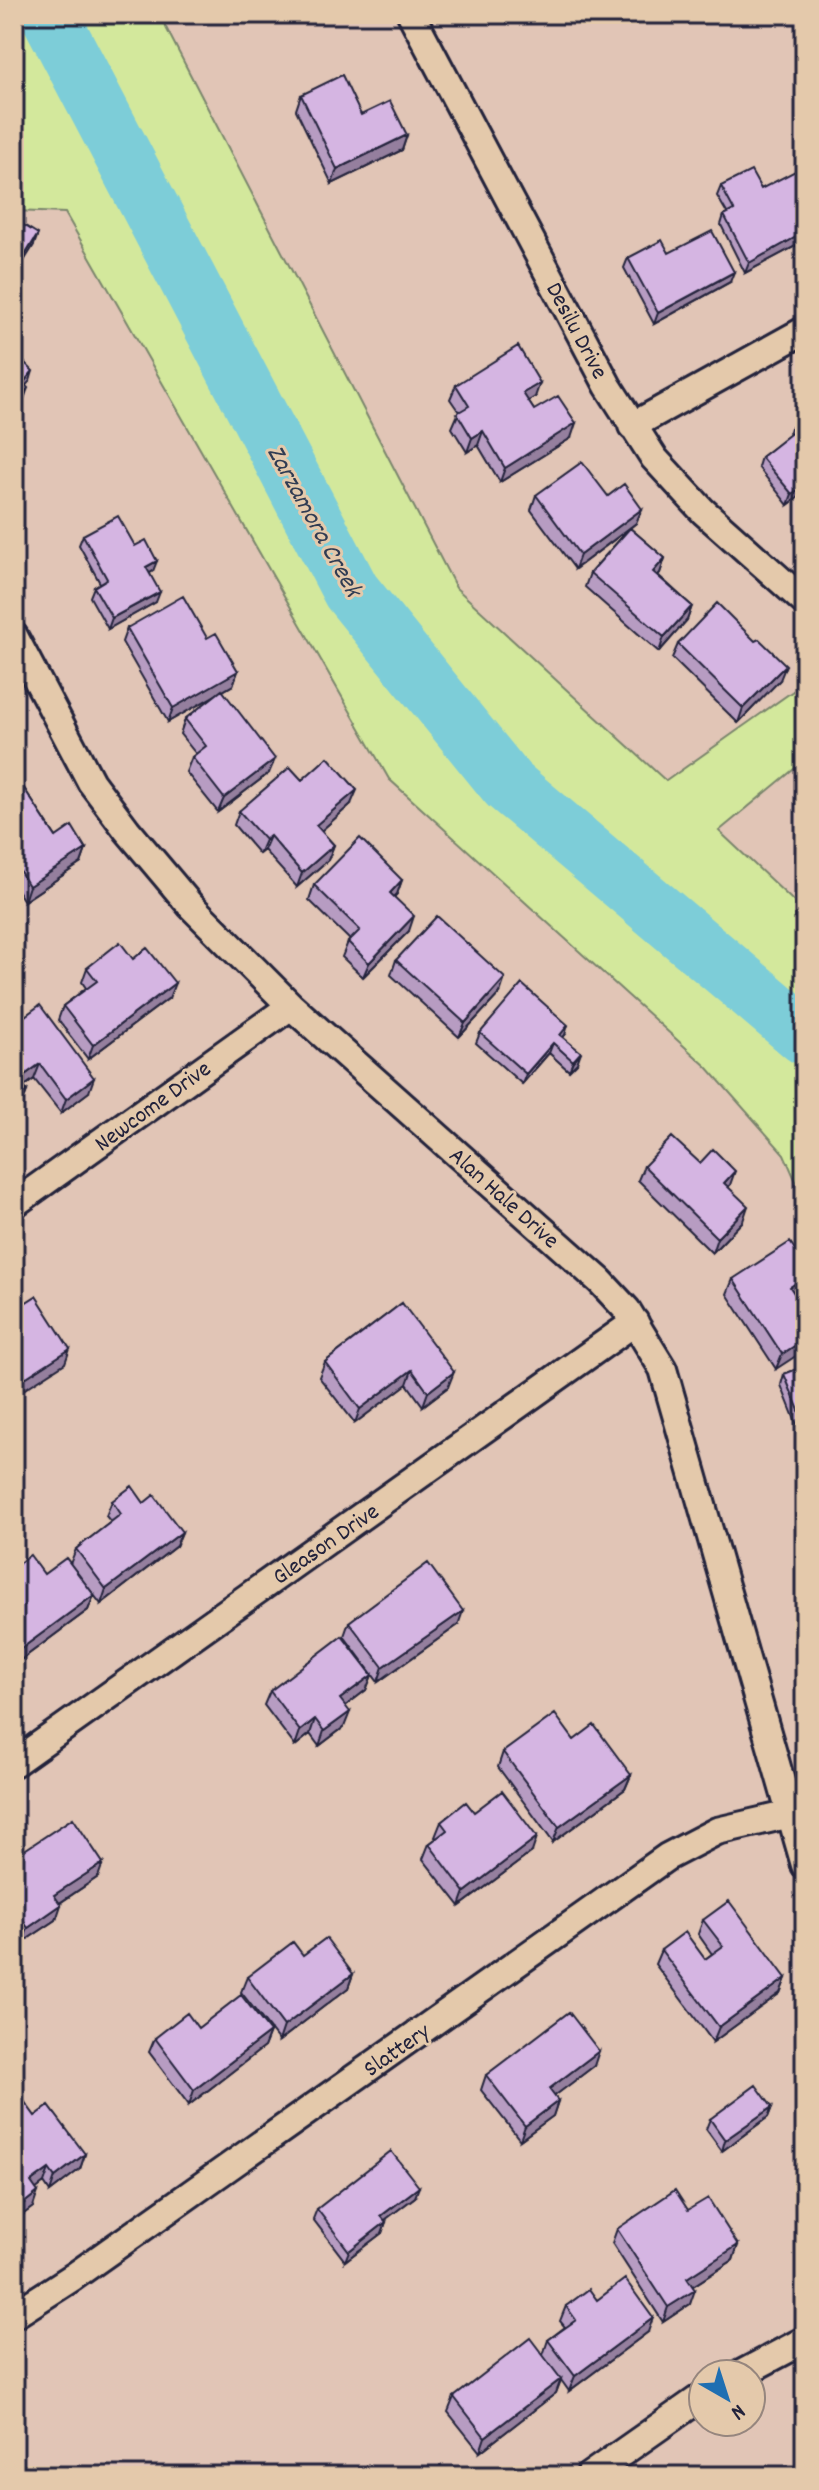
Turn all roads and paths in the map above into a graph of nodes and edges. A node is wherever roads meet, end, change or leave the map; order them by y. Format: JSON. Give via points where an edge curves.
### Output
{"nodes":[{"id":1,"x":411,"y":14,"type":"edge"},
{"id":2,"x":805,"y":330,"type":"edge"},
{"id":3,"x":632,"y":426,"type":"junction"},
{"id":4,"x":805,"y":602,"type":"edge"},
{"id":5,"x":14,"y":636,"type":"edge"},
{"id":6,"x":291,"y":1006,"type":"junction"},
{"id":7,"x":14,"y":1204,"type":"edge"},
{"id":8,"x":635,"y":1322,"type":"junction"},
{"id":9,"x":14,"y":1763,"type":"edge"},
{"id":10,"x":791,"y":1814,"type":"junction"},
{"id":11,"x":805,"y":1865,"type":"edge"},
{"id":12,"x":14,"y":2315,"type":"edge"},
{"id":13,"x":805,"y":2340,"type":"edge"},
{"id":14,"x":767,"y":2360,"type":"edge"},
{"id":15,"x":687,"y":2407,"type":"edge"},
{"id":16,"x":589,"y":2476,"type":"edge"}],
"edges":[{"from":1,"to":3,"type":"street","name":"Desilu Drive"},
{"from":2,"to":3,"type":"street"},
{"from":3,"to":4,"type":"street","name":"Desilu Drive","via":[[677,486]]},
{"from":5,"to":6,"type":"street","name":"Alan Hale Drive","via":[[91,782],[191,906]]},
{"from":6,"to":7,"type":"street","name":"Newcome Drive"},
{"from":6,"to":8,"type":"street","name":"Alan Hale Drive","via":[[600,1281]]},
{"from":8,"to":9,"type":"street","name":"Gleason Drive"},
{"from":8,"to":10,"type":"street","name":"Alan Hale Drive","via":[[663,1369],[676,1408]]},
{"from":10,"to":11,"type":"street","name":"Alan Hale Drive"},
{"from":10,"to":12,"type":"street","name":"Slattery","via":[[717,1831],[667,1857]]},
{"from":13,"to":14,"type":"street"},
{"from":15,"to":16,"type":"street"}]}
